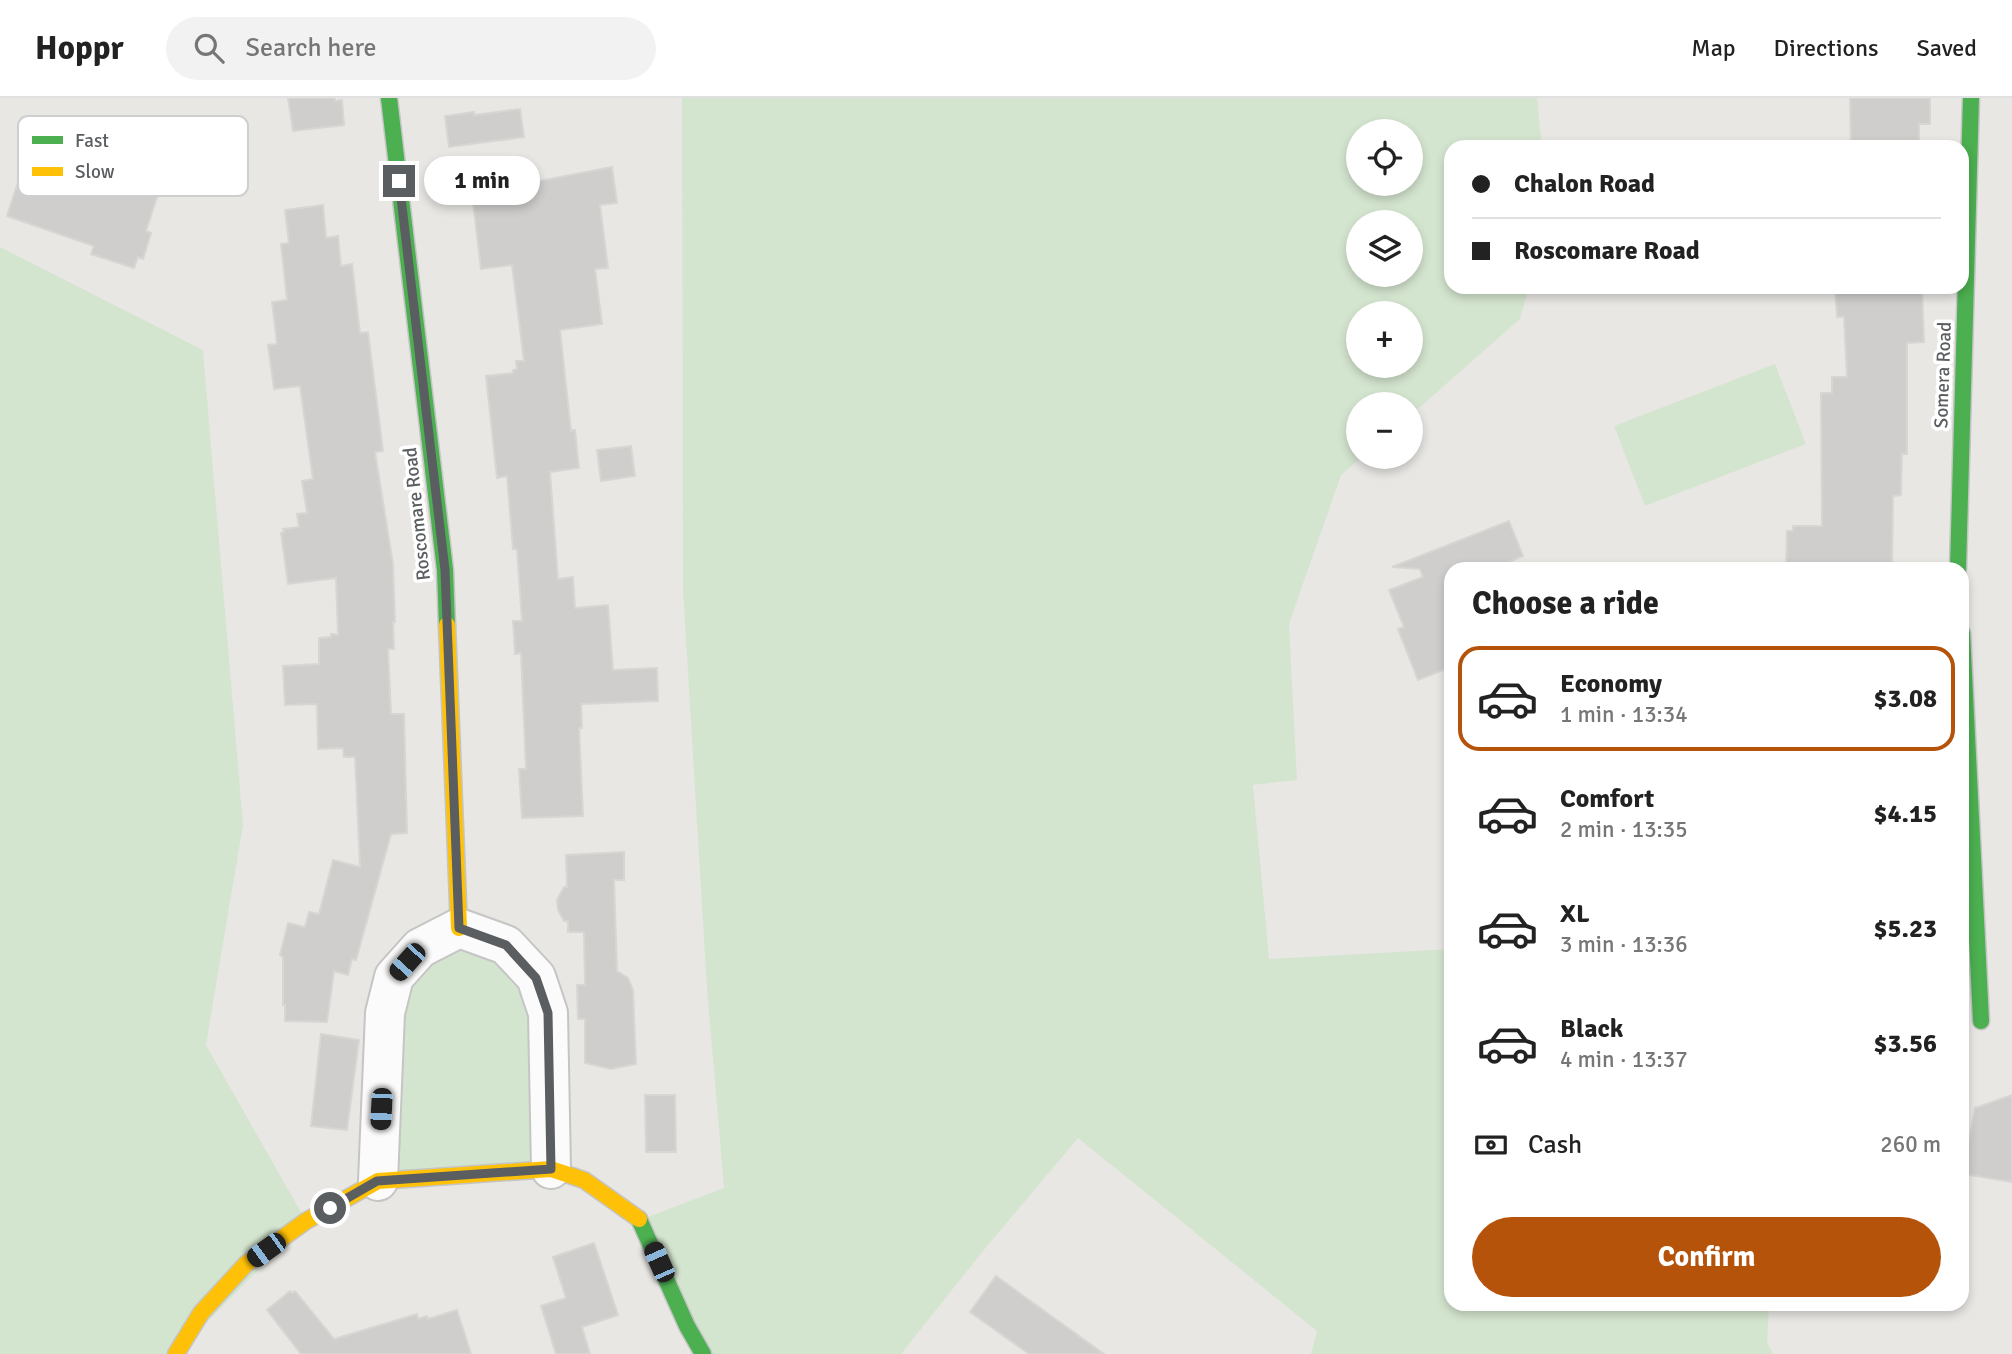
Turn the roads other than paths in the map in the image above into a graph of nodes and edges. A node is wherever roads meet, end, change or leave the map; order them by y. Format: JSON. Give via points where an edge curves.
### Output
{"nodes":[{"id":1,"x":389,"y":98,"type":"edge"},
{"id":2,"x":1971,"y":98,"type":"edge"},
{"id":3,"x":1969,"y":170,"type":"edge"},
{"id":4,"x":1966,"y":294,"type":"edge"},
{"id":5,"x":1958,"y":562,"type":"edge"},
{"id":6,"x":1969,"y":776,"type":"edge"},
{"id":7,"x":459,"y":928,"type":"junction"},
{"id":8,"x":1981,"y":1021,"type":"dead end"},
{"id":9,"x":551,"y":1169,"type":"junction"},
{"id":10,"x":377,"y":1181,"type":"junction"},
{"id":11,"x":176,"y":1354,"type":"edge"},
{"id":12,"x":703,"y":1354,"type":"edge"}],
"edges":[{"from":1,"to":7,"type":"street","name":"Roscomare Road","via":[[445,570]]},
{"from":2,"to":3,"type":"street","name":"Somera Road"},
{"from":4,"to":5,"type":"street","name":"Somera Road"},
{"from":6,"to":8,"type":"street"},
{"from":7,"to":9,"type":"street","via":[[506,945],[536,978],[548,1013]]},
{"from":7,"to":10,"type":"street","via":[[420,948],[394,977],[385,1013]]},
{"from":9,"to":10,"type":"street"},
{"from":9,"to":12,"type":"street","via":[[584,1180],[640,1220]]},
{"from":10,"to":11,"type":"street","via":[[306,1221],[247,1264],[201,1313]]}]}
